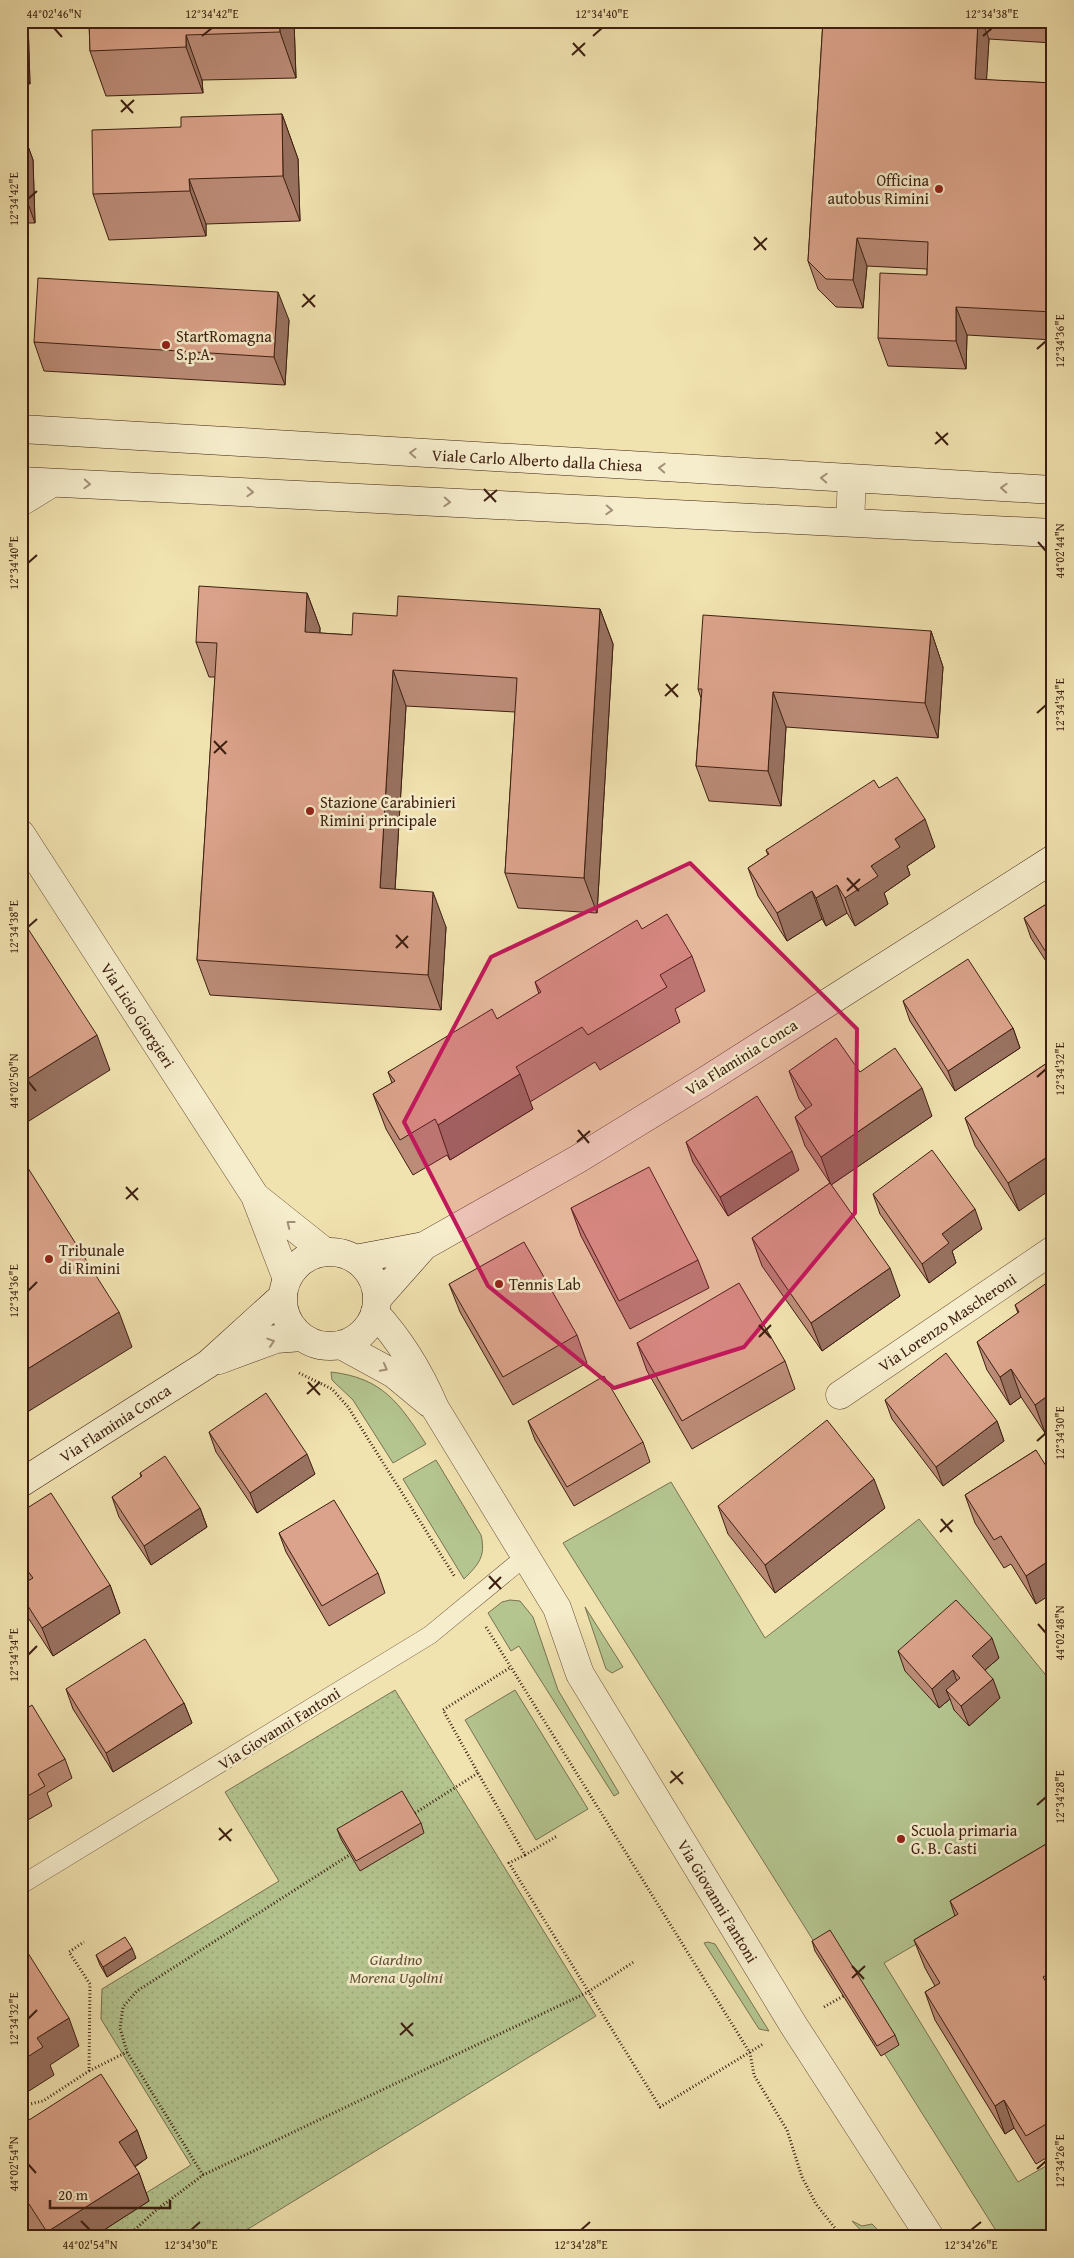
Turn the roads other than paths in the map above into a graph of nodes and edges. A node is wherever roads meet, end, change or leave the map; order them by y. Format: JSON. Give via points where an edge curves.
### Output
{"nodes":[{"id":1,"x":21,"y":429,"type":"edge"},
{"id":2,"x":852,"y":479,"type":"junction"},
{"id":3,"x":21,"y":481,"type":"edge"},
{"id":4,"x":52,"y":483,"type":"junction"},
{"id":5,"x":1053,"y":490,"type":"edge"},
{"id":6,"x":21,"y":502,"type":"edge"},
{"id":7,"x":850,"y":522,"type":"junction"},
{"id":8,"x":1053,"y":533,"type":"edge"},
{"id":9,"x":21,"y":834,"type":"edge"},
{"id":10,"x":1053,"y":859,"type":"edge"},
{"id":11,"x":255,"y":1196,"type":"junction"},
{"id":12,"x":424,"y":1246,"type":"junction"},
{"id":13,"x":1053,"y":1250,"type":"edge"},
{"id":14,"x":325,"y":1252,"type":"junction"},
{"id":15,"x":355,"y":1260,"type":"junction"},
{"id":16,"x":285,"y":1288,"type":"junction"},
{"id":17,"x":376,"y":1305,"type":"junction"},
{"id":18,"x":302,"y":1337,"type":"junction"},
{"id":19,"x":341,"y":1345,"type":"junction"},
{"id":20,"x":208,"y":1364,"type":"junction"},
{"id":21,"x":840,"y":1395,"type":"dead end"},
{"id":22,"x":435,"y":1408,"type":"junction"},
{"id":23,"x":21,"y":1483,"type":"edge"},
{"id":24,"x":526,"y":1556,"type":"junction"},
{"id":25,"x":21,"y":1885,"type":"edge"},
{"id":26,"x":930,"y":2237,"type":"edge"}],
"edges":[{"from":2,"to":1,"type":"street","name":"Viale Carlo Alberto dalla Chiesa","one_way":true},
{"from":5,"to":2,"type":"street","name":"Viale Carlo Alberto dalla Chiesa","one_way":true},
{"from":2,"to":7,"type":"street"},
{"from":3,"to":4,"type":"street"},
{"from":4,"to":6,"type":"street"},
{"from":4,"to":7,"type":"street","one_way":true},
{"from":7,"to":8,"type":"street"},
{"from":9,"to":11,"type":"street","name":"Via Licio Giorgieri"},
{"from":10,"to":12,"type":"street","name":"Via Flaminia Conca","via":[[620,1133]]},
{"from":14,"to":11,"type":"street","name":"Via Licio Giorgieri","one_way":true},
{"from":11,"to":16,"type":"street","name":"Via Licio Giorgieri"},
{"from":12,"to":15,"type":"street","name":"Via Flaminia Conca"},
{"from":12,"to":17,"type":"street","name":"Via Flaminia Conca"},
{"from":13,"to":21,"type":"street","name":"Via Lorenzo Mascheroni"},
{"from":14,"to":15,"type":"street","via":[[341,1253]]},
{"from":14,"to":16,"type":"street","via":[[296,1266]]},
{"from":15,"to":17,"type":"street","via":[[375,1283]]},
{"from":16,"to":18,"type":"street","via":[[284,1312]]},
{"from":16,"to":20,"type":"street","name":"Via Flaminia Conca"},
{"from":17,"to":19,"type":"street","via":[[369,1326],[362,1334]]},
{"from":17,"to":22,"type":"street","name":"Via Giovanni Fantoni","via":[[422,1378]]},
{"from":18,"to":19,"type":"street","via":[[314,1344]]},
{"from":20,"to":18,"type":"street","name":"Via Flaminia Conca","one_way":true,"via":[[276,1339]]},
{"from":19,"to":22,"type":"street","name":"Via Giovanni Fantoni","one_way":true,"via":[[394,1374]]},
{"from":20,"to":23,"type":"street","name":"Via Flaminia Conca"},
{"from":22,"to":24,"type":"street","name":"Via Giovanni Fantoni"},
{"from":24,"to":25,"type":"lane","name":"Via Giovanni Fantoni","via":[[430,1635]]},
{"from":24,"to":26,"type":"street","name":"Via Giovanni Fantoni","via":[[557,1608],[580,1674],[794,2026]]}]}
